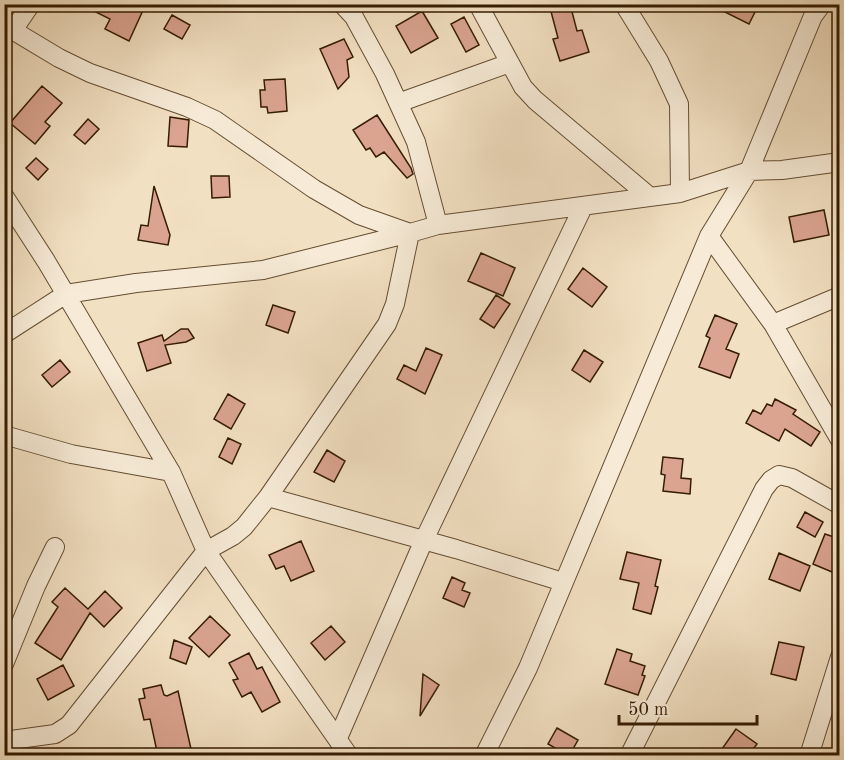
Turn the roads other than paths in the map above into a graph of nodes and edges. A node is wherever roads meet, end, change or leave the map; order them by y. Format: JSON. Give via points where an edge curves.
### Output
{"nodes":[{"id":1,"x":31,"y":4,"type":"edge"},
{"id":2,"x":342,"y":4,"type":"edge"},
{"id":3,"x":478,"y":4,"type":"edge"},
{"id":4,"x":624,"y":4,"type":"edge"},
{"id":5,"x":822,"y":4,"type":"edge"},
{"id":6,"x":8,"y":29,"type":"edge"},
{"id":7,"x":510,"y":63,"type":"junction"},
{"id":8,"x":398,"y":103,"type":"junction"},
{"id":9,"x":840,"y":162,"type":"edge"},
{"id":10,"x":749,"y":171,"type":"junction"},
{"id":11,"x":680,"y":193,"type":"junction"},
{"id":12,"x":4,"y":196,"type":"edge"},
{"id":13,"x":650,"y":197,"type":"junction"},
{"id":14,"x":583,"y":207,"type":"junction"},
{"id":15,"x":438,"y":225,"type":"junction"},
{"id":16,"x":410,"y":233,"type":"junction"},
{"id":17,"x":709,"y":236,"type":"junction"},
{"id":18,"x":66,"y":294,"type":"junction"},
{"id":19,"x":840,"y":296,"type":"edge"},
{"id":20,"x":773,"y":324,"type":"junction"},
{"id":21,"x":4,"y":334,"type":"edge"},
{"id":22,"x":4,"y":435,"type":"edge"},
{"id":23,"x":840,"y":440,"type":"edge"},
{"id":24,"x":171,"y":472,"type":"junction"},
{"id":25,"x":268,"y":497,"type":"junction"},
{"id":26,"x":840,"y":505,"type":"edge"},
{"id":27,"x":424,"y":540,"type":"junction"},
{"id":28,"x":55,"y":547,"type":"dead end"},
{"id":29,"x":206,"y":551,"type":"junction"},
{"id":30,"x":563,"y":582,"type":"junction"},
{"id":31,"x":840,"y":657,"type":"edge"},
{"id":32,"x":4,"y":664,"type":"edge"},
{"id":33,"x":338,"y":738,"type":"junction"},
{"id":34,"x":4,"y":741,"type":"edge"},
{"id":35,"x":349,"y":756,"type":"edge"},
{"id":36,"x":484,"y":756,"type":"edge"},
{"id":37,"x":629,"y":756,"type":"edge"},
{"id":38,"x":809,"y":756,"type":"edge"}],
"edges":[{"from":1,"to":6,"type":"street"},
{"from":2,"to":8,"type":"street","via":[[354,17]]},
{"from":3,"to":7,"type":"street"},
{"from":4,"to":11,"type":"street","via":[[679,104]]},
{"from":5,"to":10,"type":"street","via":[[813,16]]},
{"from":6,"to":16,"type":"street","via":[[90,73],[215,120],[314,189],[359,215]]},
{"from":7,"to":8,"type":"street"},
{"from":7,"to":13,"type":"street","via":[[535,100]]},
{"from":8,"to":15,"type":"street","via":[[416,142]]},
{"from":9,"to":10,"type":"street"},
{"from":10,"to":11,"type":"street"},
{"from":10,"to":17,"type":"street"},
{"from":11,"to":13,"type":"street"},
{"from":12,"to":18,"type":"street"},
{"from":13,"to":14,"type":"street"},
{"from":14,"to":15,"type":"street"},
{"from":14,"to":27,"type":"street"},
{"from":15,"to":16,"type":"street"},
{"from":16,"to":18,"type":"street","via":[[262,270]]},
{"from":16,"to":25,"type":"street","via":[[387,324]]},
{"from":17,"to":20,"type":"street"},
{"from":17,"to":30,"type":"street"},
{"from":18,"to":21,"type":"street"},
{"from":18,"to":24,"type":"street"},
{"from":19,"to":20,"type":"street"},
{"from":20,"to":23,"type":"street"},
{"from":22,"to":24,"type":"street","via":[[71,454]]},
{"from":24,"to":29,"type":"street"},
{"from":25,"to":27,"type":"street"},
{"from":25,"to":29,"type":"street","via":[[244,527]]},
{"from":26,"to":37,"type":"street","via":[[792,478],[779,475],[771,480]]},
{"from":27,"to":30,"type":"street"},
{"from":27,"to":33,"type":"street"},
{"from":28,"to":32,"type":"street"},
{"from":29,"to":33,"type":"street"},
{"from":29,"to":34,"type":"street","via":[[69,725],[55,734]]},
{"from":30,"to":36,"type":"street","via":[[528,668]]},
{"from":31,"to":38,"type":"street"},
{"from":33,"to":35,"type":"street"}]}
